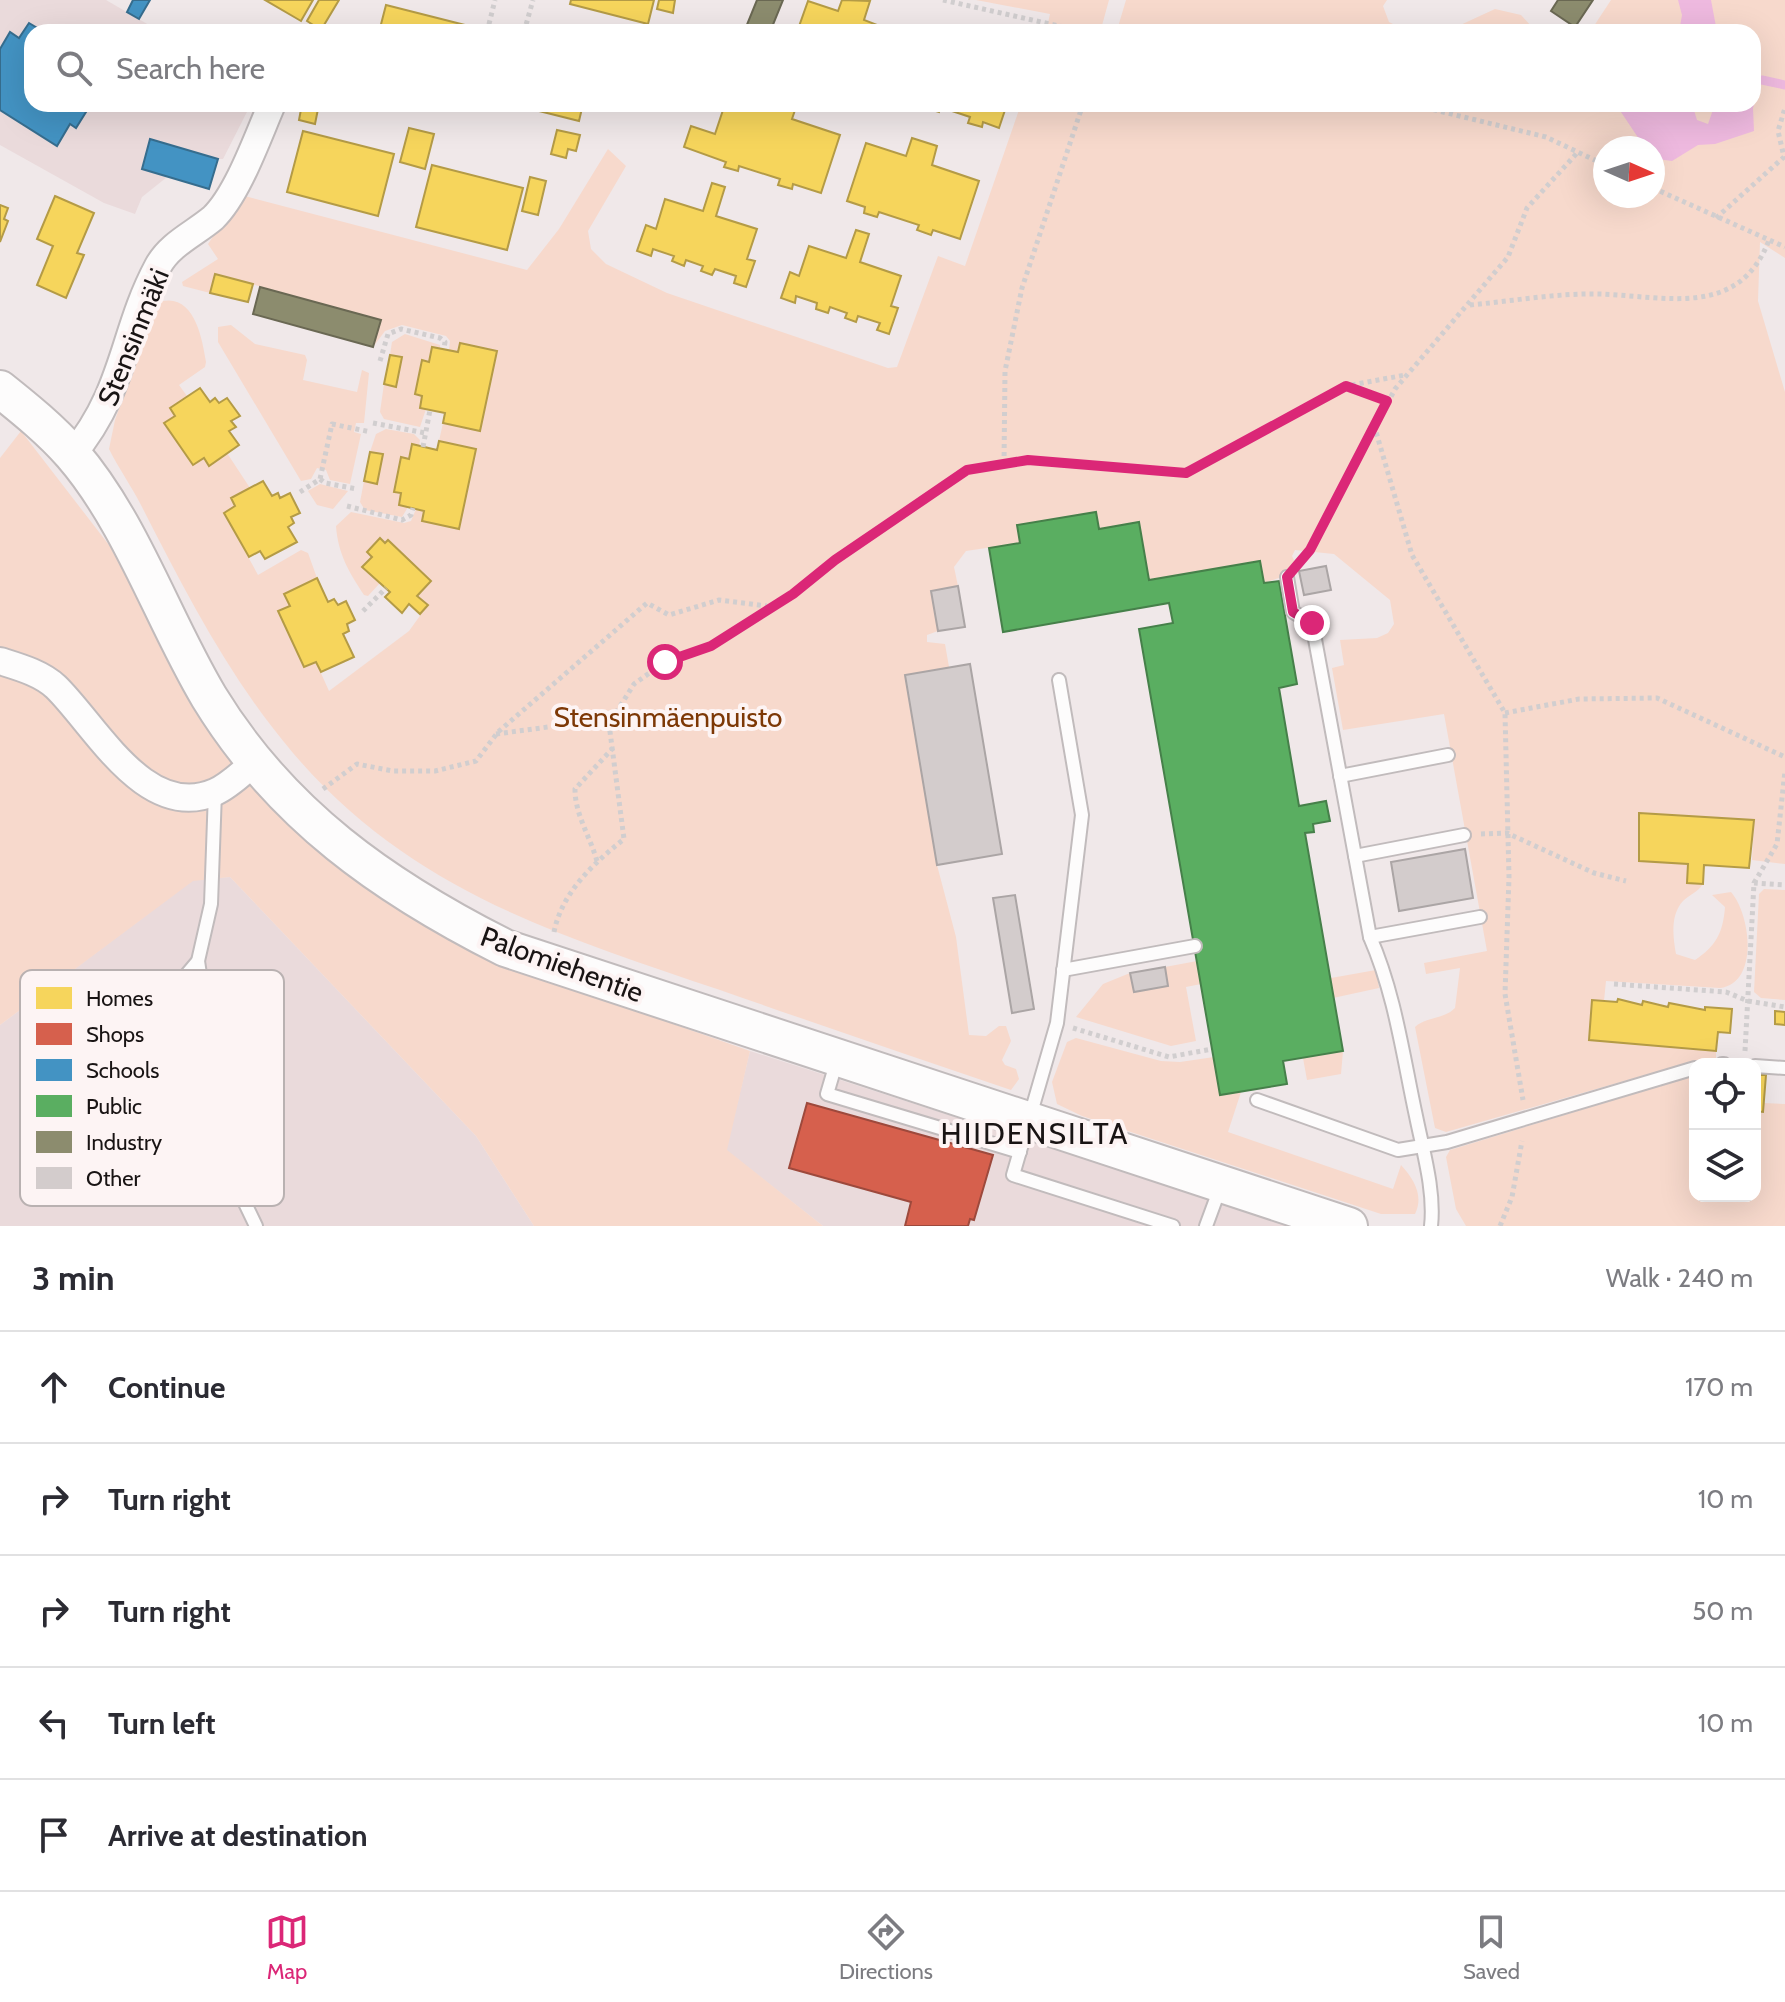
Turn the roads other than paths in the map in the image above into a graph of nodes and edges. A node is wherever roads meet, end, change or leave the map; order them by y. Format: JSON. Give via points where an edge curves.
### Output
{"nodes":[{"id":1,"x":268,"y":112,"type":"edge"},
{"id":2,"x":0,"y":389,"type":"edge"},
{"id":3,"x":72,"y":455,"type":"junction"},
{"id":4,"x":1287,"y":577,"type":"road end"},
{"id":5,"x":0,"y":661,"type":"edge"},
{"id":6,"x":1059,"y":680,"type":"dead end"},
{"id":7,"x":1448,"y":755,"type":"dead end"},
{"id":8,"x":255,"y":762,"type":"junction"},
{"id":9,"x":1340,"y":776,"type":"junction"},
{"id":10,"x":215,"y":792,"type":"junction"},
{"id":11,"x":1464,"y":835,"type":"road end"},
{"id":12,"x":1355,"y":856,"type":"junction"},
{"id":13,"x":1480,"y":917,"type":"dead end"},
{"id":14,"x":1370,"y":937,"type":"junction"},
{"id":15,"x":1195,"y":946,"type":"dead end"},
{"id":16,"x":198,"y":961,"type":"junction"},
{"id":17,"x":190,"y":970,"type":"edge"},
{"id":18,"x":199,"y":970,"type":"edge"},
{"id":19,"x":1063,"y":970,"type":"junction"},
{"id":20,"x":1761,"y":1066,"type":"edge"},
{"id":21,"x":1785,"y":1068,"type":"edge"},
{"id":22,"x":1689,"y":1070,"type":"edge"},
{"id":23,"x":1257,"y":1100,"type":"dead end"},
{"id":24,"x":1025,"y":1137,"type":"junction"},
{"id":25,"x":1421,"y":1145,"type":"junction"},
{"id":26,"x":1221,"y":1185,"type":"junction"},
{"id":27,"x":246,"y":1206,"type":"edge"},
{"id":28,"x":256,"y":1226,"type":"edge"},
{"id":29,"x":1173,"y":1226,"type":"edge"},
{"id":30,"x":1206,"y":1226,"type":"edge"},
{"id":31,"x":1349,"y":1226,"type":"edge"},
{"id":32,"x":1431,"y":1226,"type":"edge"}],
"edges":[{"from":1,"to":3,"type":"street","name":"Stensinmäki","via":[[214,217],[185,236],[160,263],[104,412]]},
{"from":2,"to":3,"type":"street","name":"Palomiehentie"},
{"from":3,"to":8,"type":"street","name":"Palomiehentie","via":[[105,502],[210,697]]},
{"from":4,"to":9,"type":"lane","via":[[1293,612],[1312,623]]},
{"from":5,"to":10,"type":"street","via":[[53,685],[137,779],[160,791],[188,796]]},
{"from":6,"to":19,"type":"lane","via":[[1082,815]]},
{"from":7,"to":9,"type":"lane"},
{"from":8,"to":10,"type":"street"},
{"from":8,"to":24,"type":"street","name":"Palomiehentie","via":[[307,819],[364,866],[431,911],[505,948],[838,1059]]},
{"from":9,"to":12,"type":"lane"},
{"from":10,"to":16,"type":"lane","via":[[211,904]]},
{"from":11,"to":12,"type":"lane"},
{"from":12,"to":14,"type":"lane"},
{"from":13,"to":14,"type":"lane"},
{"from":14,"to":25,"type":"lane","via":[[1387,976]]},
{"from":15,"to":19,"type":"lane"},
{"from":16,"to":17,"type":"lane"},
{"from":16,"to":18,"type":"lane"},
{"from":19,"to":24,"type":"lane","via":[[1057,1023]]},
{"from":20,"to":21,"type":"lane"},
{"from":22,"to":25,"type":"lane","via":[[1526,1120]]},
{"from":23,"to":25,"type":"lane","via":[[1398,1150]]},
{"from":24,"to":26,"type":"street","name":"Palomiehentie"},
{"from":24,"to":29,"type":"lane","via":[[1013,1175]]},
{"from":25,"to":32,"type":"lane"},
{"from":26,"to":30,"type":"lane"},
{"from":26,"to":31,"type":"street","name":"Palomiehentie"},
{"from":27,"to":28,"type":"lane"}]}
